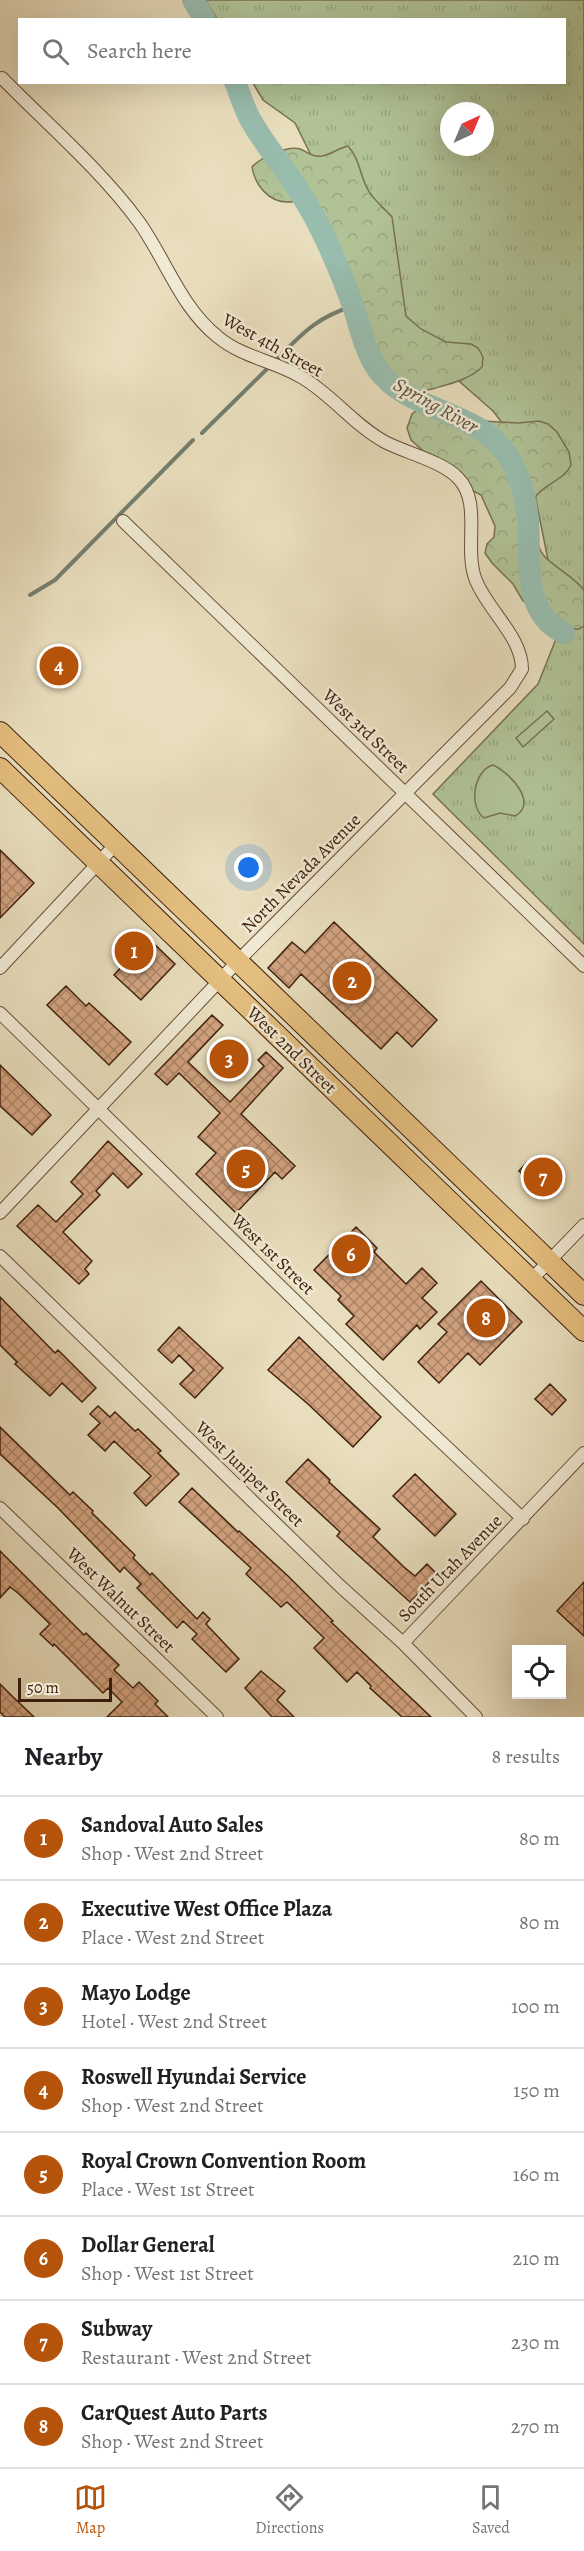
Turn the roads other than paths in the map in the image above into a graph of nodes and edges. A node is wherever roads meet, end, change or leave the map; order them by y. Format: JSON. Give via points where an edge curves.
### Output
{"nodes":[{"id":1,"x":2,"y":78,"type":"dead end"},
{"id":2,"x":123,"y":521,"type":"dead end"},
{"id":3,"x":522,"y":660,"type":"joint"},
{"id":4,"x":0,"y":732,"type":"edge"},
{"id":5,"x":0,"y":768,"type":"edge"},
{"id":6,"x":405,"y":794,"type":"junction"},
{"id":7,"x":116,"y":844,"type":"junction"},
{"id":8,"x":97,"y":863,"type":"junction"},
{"id":9,"x":238,"y":961,"type":"junction"},
{"id":10,"x":584,"y":966,"type":"edge"},
{"id":11,"x":0,"y":968,"type":"edge"},
{"id":12,"x":219,"y":980,"type":"junction"},
{"id":13,"x":0,"y":1013,"type":"edge"},
{"id":14,"x":99,"y":1110,"type":"junction"},
{"id":15,"x":0,"y":1214,"type":"edge"},
{"id":16,"x":584,"y":1225,"type":"edge"},
{"id":17,"x":0,"y":1256,"type":"edge"},
{"id":18,"x":548,"y":1261,"type":"junction"},
{"id":19,"x":531,"y":1280,"type":"junction"},
{"id":20,"x":584,"y":1295,"type":"edge"},
{"id":21,"x":584,"y":1331,"type":"edge"},
{"id":22,"x":584,"y":1453,"type":"edge"},
{"id":23,"x":0,"y":1508,"type":"edge"},
{"id":24,"x":522,"y":1519,"type":"junction"},
{"id":25,"x":403,"y":1643,"type":"junction"},
{"id":26,"x":217,"y":1717,"type":"edge"},
{"id":27,"x":476,"y":1717,"type":"edge"}],
"edges":[{"from":1,"to":3,"type":"street","name":"West 4th Street","via":[[129,209],[185,299],[212,333],[246,354],[300,376],[374,436],[458,477],[470,503],[470,552],[475,579],[518,647]]},
{"from":2,"to":6,"type":"street","name":"West 3rd Street"},
{"from":3,"to":6,"type":"street","name":"North Nevada Avenue","via":[[520,675],[510,688]]},
{"from":4,"to":7,"type":"main road","name":"West 2nd Street"},
{"from":5,"to":8,"type":"main road","name":"West 2nd Street"},
{"from":6,"to":9,"type":"street","name":"North Nevada Avenue"},
{"from":6,"to":10,"type":"street","name":"West 3rd Street"},
{"from":7,"to":8,"type":"street"},
{"from":7,"to":9,"type":"main road","name":"West 2nd Street"},
{"from":8,"to":11,"type":"street"},
{"from":8,"to":12,"type":"main road","name":"West 2nd Street"},
{"from":9,"to":12,"type":"street","name":"North Nevada Avenue"},
{"from":9,"to":18,"type":"main road","name":"West 2nd Street"},
{"from":12,"to":14,"type":"street","name":"North Nevada Avenue"},
{"from":12,"to":19,"type":"main road","name":"West 2nd Street"},
{"from":13,"to":14,"type":"street","name":"West 1st Street"},
{"from":14,"to":15,"type":"street","name":"North Nevada Avenue"},
{"from":14,"to":24,"type":"street","name":"West 1st Street"},
{"from":16,"to":18,"type":"street"},
{"from":17,"to":25,"type":"street","name":"West Juniper Street"},
{"from":18,"to":19,"type":"street"},
{"from":18,"to":20,"type":"main road","name":"West 2nd Street"},
{"from":19,"to":21,"type":"main road","name":"West 2nd Street"},
{"from":22,"to":24,"type":"street","name":"South Utah Avenue"},
{"from":23,"to":26,"type":"street","name":"West Walnut Street"},
{"from":24,"to":25,"type":"street","name":"South Utah Avenue"},
{"from":25,"to":27,"type":"street","name":"West Juniper Street"}]}
